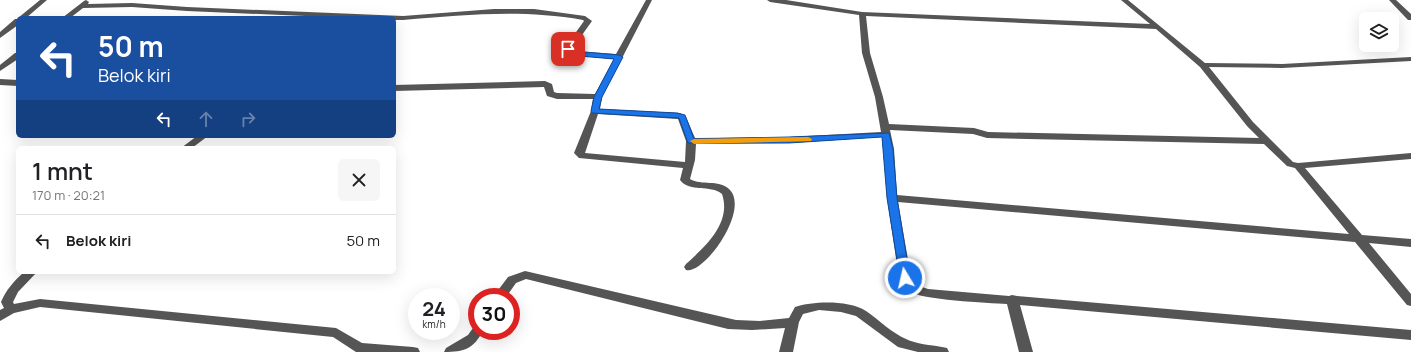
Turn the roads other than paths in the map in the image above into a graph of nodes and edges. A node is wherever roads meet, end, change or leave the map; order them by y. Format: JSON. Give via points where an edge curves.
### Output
{"nodes":[{"id":1,"x":44,"y":0,"type":"edge"},
{"id":2,"x":648,"y":0,"type":"edge"},
{"id":3,"x":770,"y":0,"type":"edge"},
{"id":4,"x":1124,"y":0,"type":"edge"},
{"id":5,"x":1392,"y":0,"type":"edge"},
{"id":6,"x":87,"y":2,"type":"edge"},
{"id":7,"x":862,"y":14,"type":"junction"},
{"id":8,"x":24,"y":16,"type":"edge"},
{"id":9,"x":69,"y":16,"type":"edge"},
{"id":10,"x":355,"y":16,"type":"edge"},
{"id":11,"x":396,"y":18,"type":"edge"},
{"id":12,"x":1411,"y":18,"type":"edge"},
{"id":13,"x":16,"y":23,"type":"edge"},
{"id":14,"x":1158,"y":27,"type":"junction"},
{"id":15,"x":0,"y":36,"type":"edge"},
{"id":16,"x":16,"y":57,"type":"edge"},
{"id":17,"x":619,"y":57,"type":"junction"},
{"id":18,"x":1411,"y":59,"type":"edge"},
{"id":19,"x":1203,"y":65,"type":"junction"},
{"id":20,"x":0,"y":69,"type":"edge"},
{"id":21,"x":0,"y":82,"type":"edge"},
{"id":22,"x":16,"y":83,"type":"edge"},
{"id":23,"x":396,"y":88,"type":"edge"},
{"id":24,"x":598,"y":97,"type":"junction"},
{"id":25,"x":595,"y":111,"type":"junction"},
{"id":26,"x":885,"y":131,"type":"junction"},
{"id":27,"x":200,"y":138,"type":"edge"},
{"id":28,"x":691,"y":141,"type":"junction"},
{"id":29,"x":1266,"y":141,"type":"junction"},
{"id":30,"x":189,"y":146,"type":"edge"},
{"id":31,"x":1411,"y":156,"type":"edge"},
{"id":32,"x":688,"y":165,"type":"junction"},
{"id":33,"x":1298,"y":166,"type":"junction"},
{"id":34,"x":892,"y":198,"type":"junction"},
{"id":35,"x":1411,"y":243,"type":"edge"},
{"id":36,"x":690,"y":267,"type":"dead end"},
{"id":37,"x":29,"y":274,"type":"edge"},
{"id":38,"x":506,"y":288,"type":"edge"},
{"id":39,"x":1012,"y":299,"type":"junction"},
{"id":40,"x":1411,"y":302,"type":"edge"},
{"id":41,"x":11,"y":309,"type":"junction"},
{"id":42,"x":0,"y":316,"type":"edge"},
{"id":43,"x":792,"y":322,"type":"junction"},
{"id":44,"x":1411,"y":335,"type":"edge"},
{"id":45,"x":470,"y":340,"type":"edge"},
{"id":46,"x":413,"y":352,"type":"edge"},
{"id":47,"x":451,"y":352,"type":"edge"},
{"id":48,"x":786,"y":352,"type":"edge"},
{"id":49,"x":942,"y":352,"type":"edge"},
{"id":50,"x":1026,"y":352,"type":"edge"}],
"edges":[{"from":1,"to":8,"type":"street"},
{"from":2,"to":17,"type":"street"},
{"from":3,"to":7,"type":"street"},
{"from":4,"to":14,"type":"street"},
{"from":5,"to":12,"type":"street"},
{"from":6,"to":9,"type":"street"},
{"from":6,"to":10,"type":"street"},
{"from":7,"to":14,"type":"street"},
{"from":7,"to":26,"type":"street","via":[[866,53],[879,97]]},
{"from":11,"to":17,"type":"street","via":[[494,11],[557,12],[585,18],[588,21],[568,49],[571,53]]},
{"from":13,"to":15,"type":"street"},
{"from":14,"to":19,"type":"street"},
{"from":16,"to":20,"type":"street"},
{"from":17,"to":24,"type":"street"},
{"from":18,"to":19,"type":"street","via":[[1282,66]]},
{"from":19,"to":29,"type":"street"},
{"from":21,"to":22,"type":"street"},
{"from":23,"to":24,"type":"street","via":[[545,84],[549,86],[550,94],[557,96]]},
{"from":24,"to":25,"type":"street"},
{"from":25,"to":28,"type":"street","via":[[677,115],[682,117]]},
{"from":25,"to":32,"type":"street","via":[[579,153],[582,156]]},
{"from":26,"to":28,"type":"street","via":[[789,140]]},
{"from":26,"to":29,"type":"street","via":[[974,131],[987,135]]},
{"from":26,"to":34,"type":"street","via":[[889,149]]},
{"from":27,"to":30,"type":"street"},
{"from":28,"to":32,"type":"street"},
{"from":29,"to":33,"type":"street","via":[[1290,164]]},
{"from":31,"to":33,"type":"street"},
{"from":32,"to":36,"type":"street","via":[[685,180],[688,183],[724,190],[728,194],[730,206],[723,231],[709,250]]},
{"from":33,"to":40,"type":"street"},
{"from":34,"to":35,"type":"street"},
{"from":34,"to":39,"type":"street","via":[[905,278],[912,288],[928,293]]},
{"from":37,"to":41,"type":"street","via":[[10,294],[7,302]]},
{"from":38,"to":43,"type":"street","via":[[512,280],[525,275],[728,324],[763,326]]},
{"from":39,"to":44,"type":"street"},
{"from":39,"to":50,"type":"street"},
{"from":41,"to":42,"type":"street"},
{"from":41,"to":46,"type":"street","via":[[40,303],[336,333],[359,348]]},
{"from":43,"to":48,"type":"street"},
{"from":43,"to":49,"type":"street","via":[[799,310],[819,306],[841,308],[860,312],[903,344]]},
{"from":45,"to":47,"type":"street"}]}
